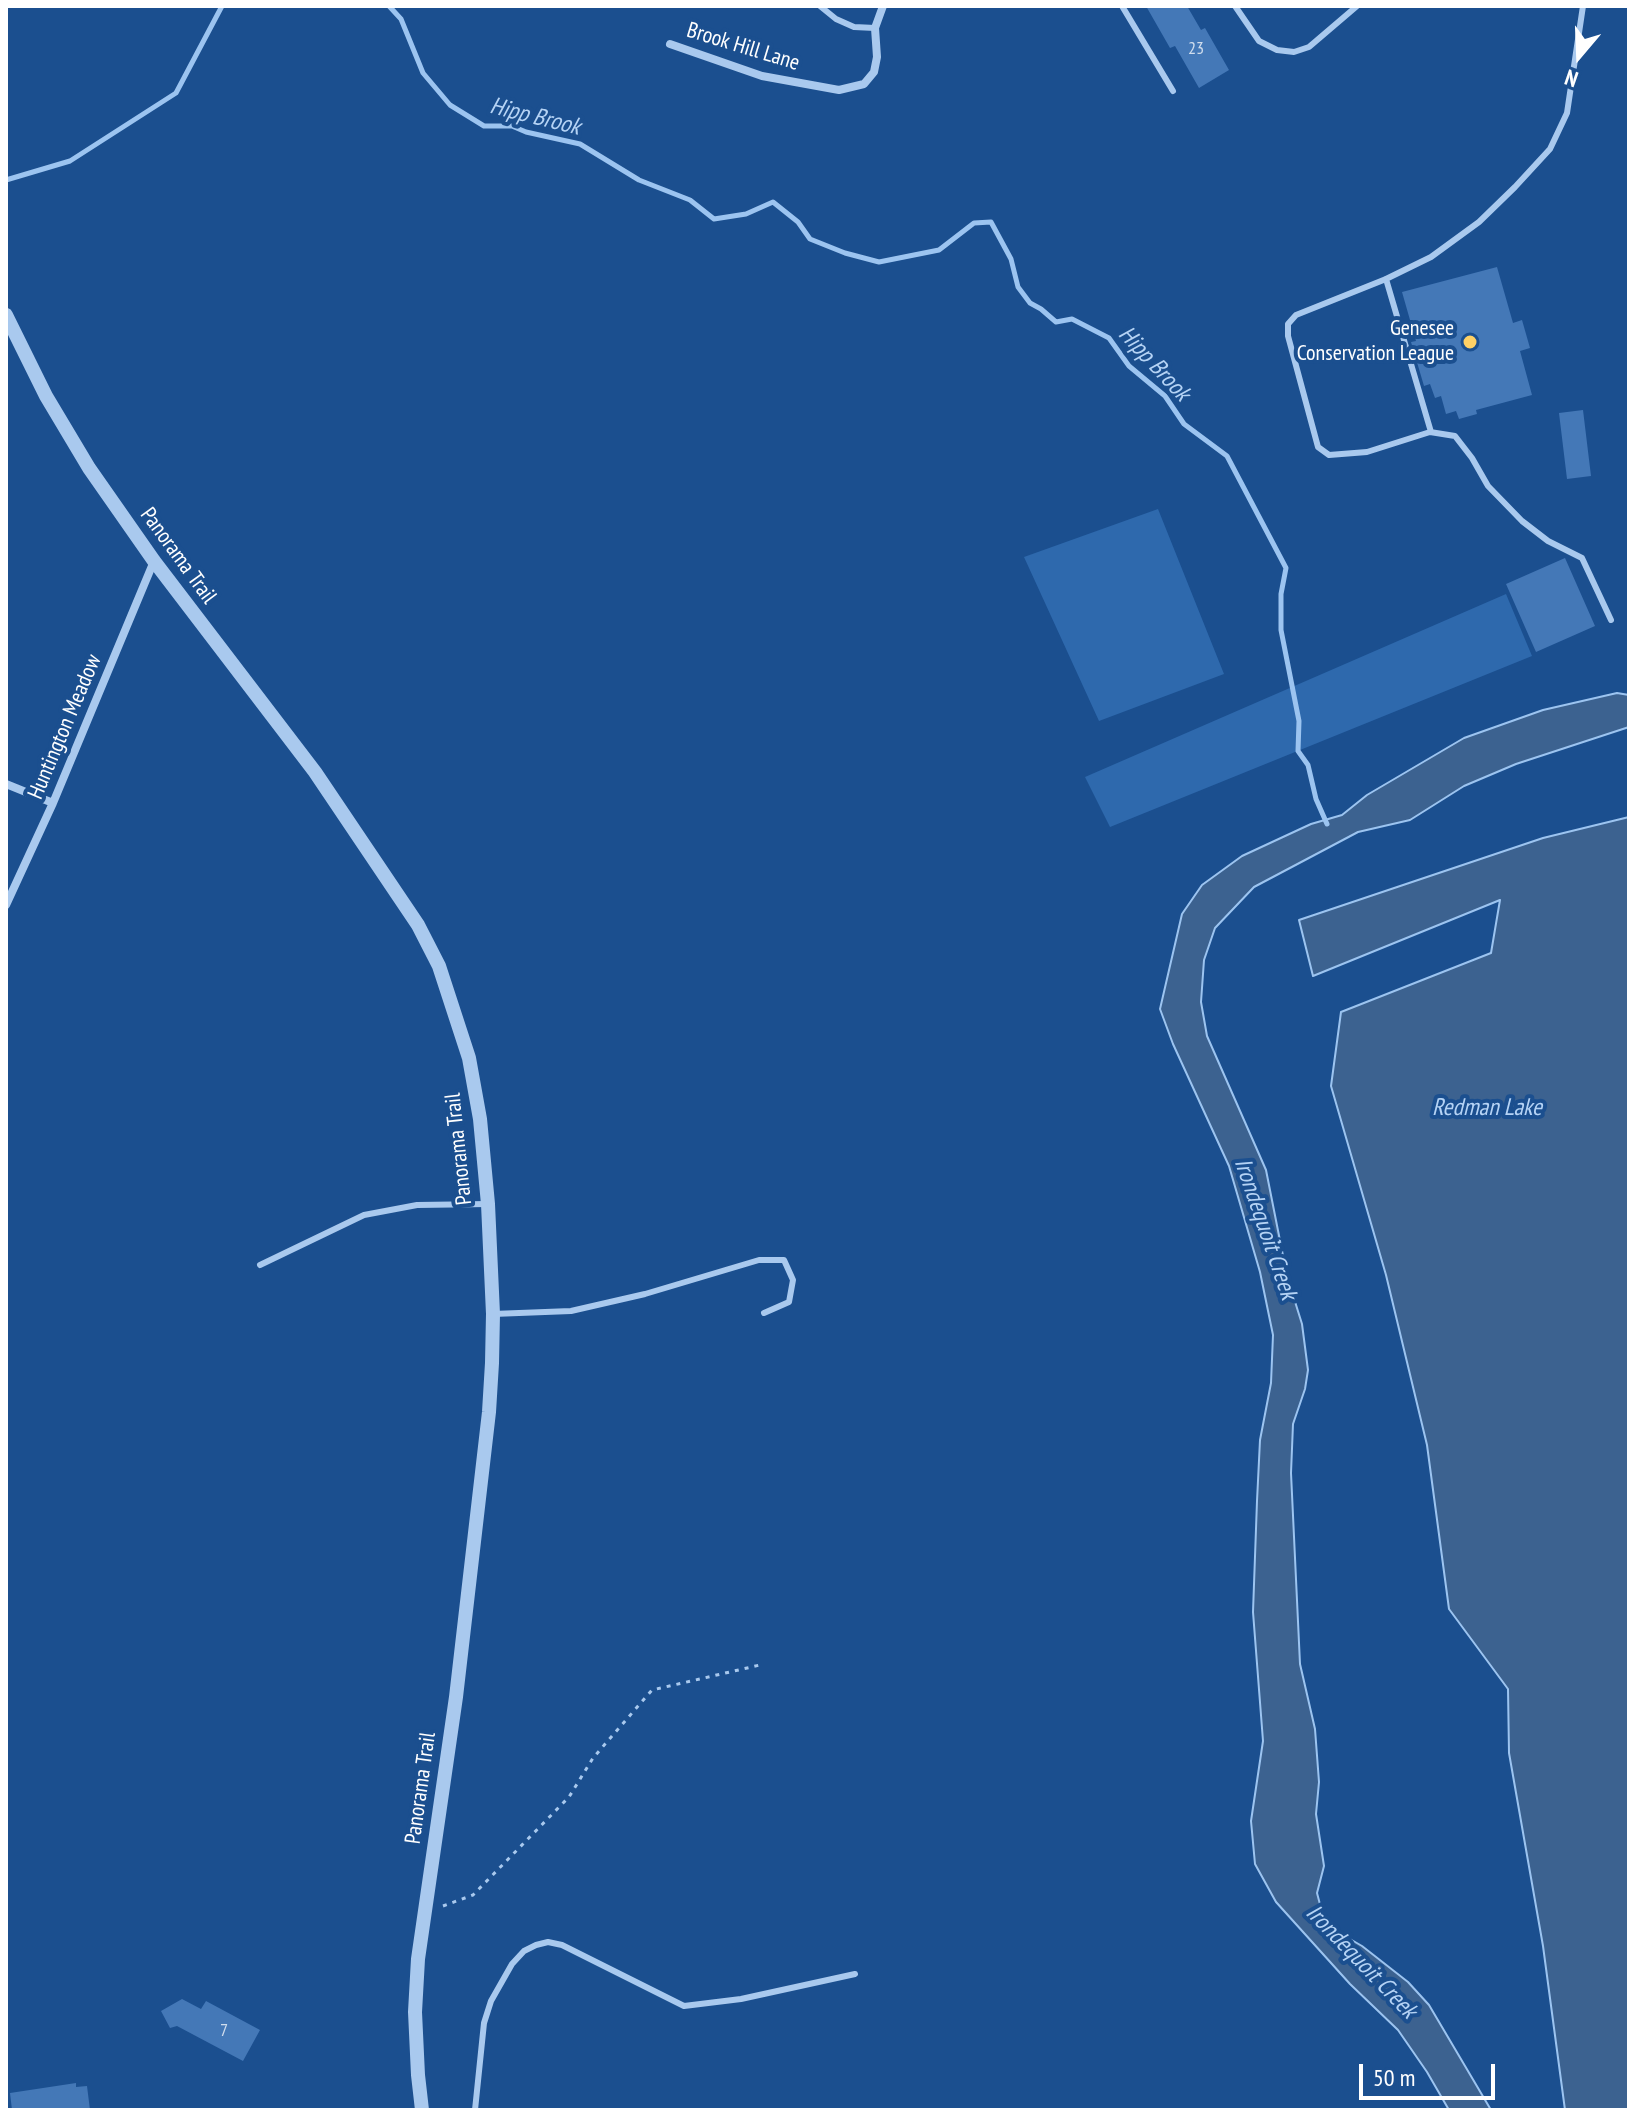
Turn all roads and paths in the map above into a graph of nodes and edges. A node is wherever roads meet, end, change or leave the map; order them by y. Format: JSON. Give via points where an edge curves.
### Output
{"nodes":[{"id":1,"x":820,"y":6,"type":"edge"},
{"id":2,"x":883,"y":6,"type":"edge"},
{"id":3,"x":1122,"y":6,"type":"edge"},
{"id":4,"x":1235,"y":6,"type":"edge"},
{"id":5,"x":1357,"y":6,"type":"edge"},
{"id":6,"x":1583,"y":6,"type":"edge"},
{"id":7,"x":875,"y":28,"type":"junction"},
{"id":8,"x":670,"y":44,"type":"dead end"},
{"id":9,"x":1173,"y":91,"type":"dead end"},
{"id":10,"x":1386,"y":279,"type":"junction"},
{"id":11,"x":6,"y":315,"type":"edge"},
{"id":12,"x":1431,"y":432,"type":"junction"},
{"id":13,"x":154,"y":561,"type":"junction"},
{"id":14,"x":1611,"y":620,"type":"dead end"},
{"id":15,"x":6,"y":784,"type":"edge"},
{"id":16,"x":53,"y":803,"type":"junction"},
{"id":17,"x":6,"y":905,"type":"edge"},
{"id":18,"x":488,"y":1204,"type":"junction"},
{"id":19,"x":260,"y":1265,"type":"dead end"},
{"id":20,"x":764,"y":1313,"type":"dead end"},
{"id":21,"x":493,"y":1314,"type":"junction"},
{"id":22,"x":760,"y":1665,"type":"dead end"},
{"id":23,"x":443,"y":1906,"type":"dead end"},
{"id":24,"x":855,"y":1974,"type":"dead end"},
{"id":25,"x":422,"y":2110,"type":"edge"},
{"id":26,"x":475,"y":2110,"type":"edge"}],
"edges":[{"from":1,"to":7,"type":"lane","via":[[854,27]]},
{"from":2,"to":7,"type":"street","name":"Brook Hill Lane"},
{"from":3,"to":9,"type":"lane"},
{"from":4,"to":5,"type":"lane","via":[[1259,41],[1294,52],[1309,47]]},
{"from":6,"to":10,"type":"lane","via":[[1567,113],[1550,149],[1479,222],[1431,257]]},
{"from":7,"to":8,"type":"street","name":"Brook Hill Lane","via":[[874,72],[864,84],[839,90],[762,76]]},
{"from":10,"to":12,"type":"lane"},
{"from":10,"to":12,"type":"lane","via":[[1296,315],[1288,324],[1318,447],[1329,455],[1367,452]]},
{"from":11,"to":13,"type":"street","name":"Panorama Trail","via":[[89,468]]},
{"from":12,"to":14,"type":"lane","via":[[1455,436],[1488,486],[1522,521],[1582,558]]},
{"from":13,"to":16,"type":"street","name":"Huntington Meadow"},
{"from":13,"to":18,"type":"street","name":"Panorama Trail","via":[[315,772],[418,925],[439,966],[469,1058]]},
{"from":15,"to":16,"type":"street"},
{"from":16,"to":17,"type":"street","name":"Huntington Meadow"},
{"from":18,"to":19,"type":"lane","via":[[417,1205],[364,1215]]},
{"from":18,"to":21,"type":"street","name":"Panorama Trail"},
{"from":20,"to":21,"type":"lane","via":[[789,1302],[793,1280],[784,1260],[759,1260],[571,1311]]},
{"from":21,"to":25,"type":"street","name":"Panorama Trail","via":[[478,1507],[418,1959],[415,2012]]},
{"from":22,"to":23,"type":"path","via":[[652,1690],[593,1758],[569,1797],[473,1895]]},
{"from":24,"to":26,"type":"lane","via":[[684,2006],[562,1945],[536,1945],[512,1964],[491,2001]]}]}
